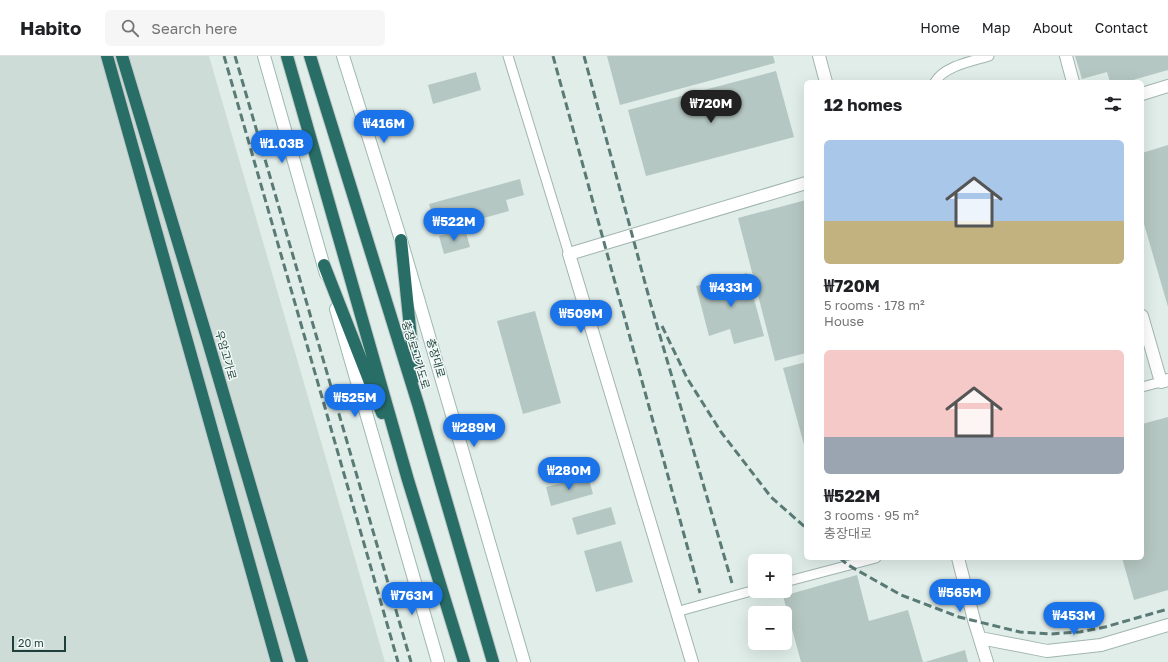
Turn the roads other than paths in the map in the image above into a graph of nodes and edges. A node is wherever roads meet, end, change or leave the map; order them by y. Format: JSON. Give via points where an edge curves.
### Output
{"nodes":[{"id":1,"x":107,"y":56,"type":"edge"},
{"id":2,"x":122,"y":56,"type":"edge"},
{"id":3,"x":264,"y":56,"type":"edge"},
{"id":4,"x":287,"y":56,"type":"edge"},
{"id":5,"x":310,"y":56,"type":"edge"},
{"id":6,"x":343,"y":56,"type":"edge"},
{"id":7,"x":508,"y":56,"type":"edge"},
{"id":8,"x":819,"y":56,"type":"edge"},
{"id":9,"x":989,"y":56,"type":"edge"},
{"id":10,"x":1066,"y":56,"type":"edge"},
{"id":11,"x":825,"y":80,"type":"edge"},
{"id":12,"x":936,"y":80,"type":"edge"},
{"id":13,"x":1073,"y":80,"type":"edge"},
{"id":14,"x":1168,"y":86,"type":"edge"},
{"id":15,"x":1144,"y":93,"type":"edge"},
{"id":16,"x":804,"y":184,"type":"edge"},
{"id":17,"x":401,"y":240,"type":"junction"},
{"id":18,"x":569,"y":254,"type":"junction"},
{"id":19,"x":324,"y":265,"type":"junction"},
{"id":20,"x":1144,"y":322,"type":"edge"},
{"id":21,"x":1164,"y":381,"type":"edge"},
{"id":22,"x":1144,"y":386,"type":"edge"},
{"id":23,"x":418,"y":404,"type":"junction"},
{"id":24,"x":408,"y":480,"type":"junction"},
{"id":25,"x":868,"y":560,"type":"edge"},
{"id":26,"x":959,"y":560,"type":"edge"},
{"id":27,"x":792,"y":580,"type":"edge"},
{"id":28,"x":748,"y":592,"type":"edge"},
{"id":29,"x":676,"y":612,"type":"junction"},
{"id":30,"x":1168,"y":625,"type":"edge"},
{"id":31,"x":980,"y":638,"type":"junction"},
{"id":32,"x":277,"y":662,"type":"edge"},
{"id":33,"x":302,"y":662,"type":"edge"},
{"id":34,"x":438,"y":662,"type":"edge"},
{"id":35,"x":464,"y":662,"type":"edge"},
{"id":36,"x":493,"y":662,"type":"edge"},
{"id":37,"x":524,"y":662,"type":"edge"},
{"id":38,"x":692,"y":662,"type":"edge"},
{"id":39,"x":987,"y":662,"type":"edge"}],
"edges":[{"from":1,"to":32,"type":"highway"},
{"from":2,"to":33,"type":"highway","name":"우암고가로","via":[[208,338]]},
{"from":3,"to":19,"type":"main road"},
{"from":4,"to":24,"type":"highway"},
{"from":5,"to":23,"type":"highway","name":"충장로고가도로"},
{"from":6,"to":17,"type":"main road","name":"충장대로"},
{"from":7,"to":18,"type":"lane"},
{"from":8,"to":11,"type":"main road"},
{"from":9,"to":12,"type":"lane","via":[[956,66]]},
{"from":10,"to":13,"type":"main road"},
{"from":14,"to":15,"type":"main road"},
{"from":16,"to":18,"type":"main road"},
{"from":17,"to":23,"type":"highway"},
{"from":17,"to":37,"type":"main road","name":"충장대로"},
{"from":18,"to":29,"type":"main road"},
{"from":19,"to":24,"type":"highway"},
{"from":19,"to":34,"type":"main road"},
{"from":20,"to":21,"type":"main road"},
{"from":21,"to":22,"type":"lane"},
{"from":23,"to":36,"type":"highway","name":"충장로고가도로"},
{"from":24,"to":35,"type":"highway"},
{"from":25,"to":27,"type":"lane"},
{"from":26,"to":31,"type":"main road"},
{"from":28,"to":29,"type":"lane"},
{"from":29,"to":38,"type":"main road"},
{"from":30,"to":31,"type":"main road","via":[[1101,645],[1047,651]]},
{"from":31,"to":39,"type":"main road"}]}
